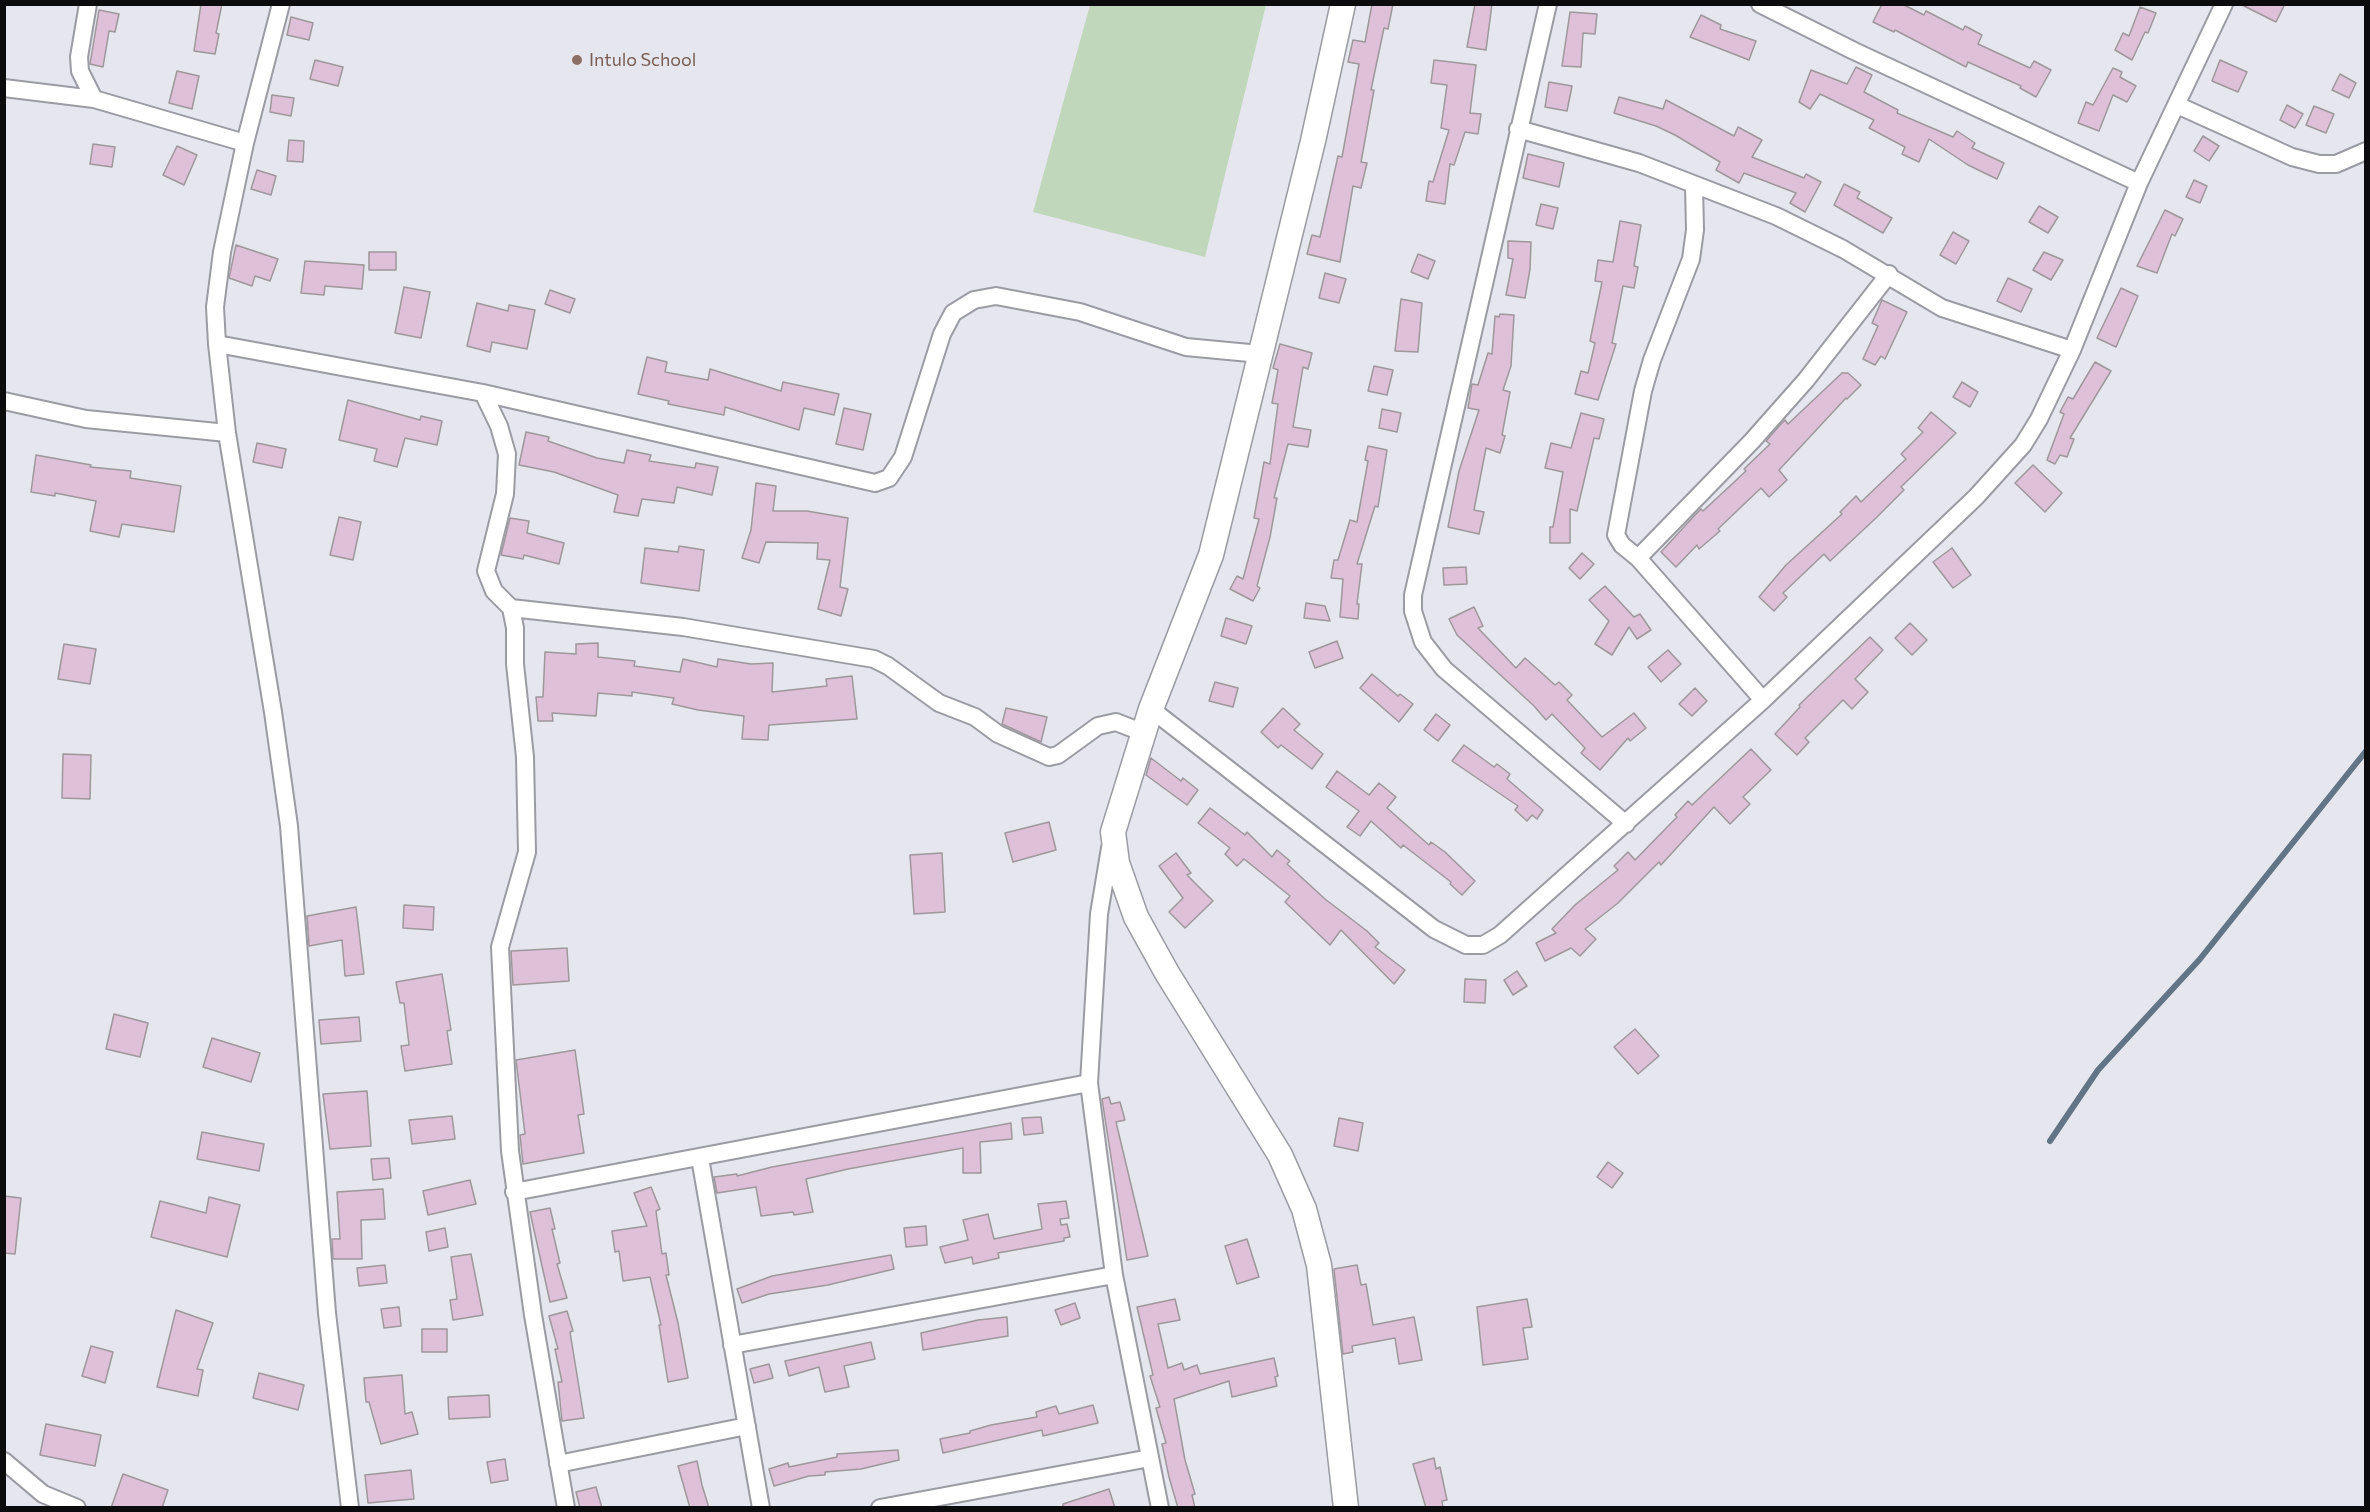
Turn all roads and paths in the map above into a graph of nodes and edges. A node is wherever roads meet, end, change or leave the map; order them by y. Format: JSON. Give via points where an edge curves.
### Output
{"nodes":[{"id":1,"x":88,"y":4,"type":"edge"},
{"id":2,"x":281,"y":4,"type":"edge"},
{"id":3,"x":1343,"y":4,"type":"edge"},
{"id":4,"x":1548,"y":4,"type":"edge"},
{"id":5,"x":1760,"y":4,"type":"edge"},
{"id":6,"x":2219,"y":6,"type":"edge"},
{"id":7,"x":4,"y":88,"type":"edge"},
{"id":8,"x":94,"y":99,"type":"junction"},
{"id":9,"x":2177,"y":105,"type":"junction"},
{"id":10,"x":1518,"y":129,"type":"junction"},
{"id":11,"x":245,"y":143,"type":"junction"},
{"id":12,"x":2366,"y":151,"type":"edge"},
{"id":13,"x":2139,"y":183,"type":"junction"},
{"id":14,"x":1694,"y":186,"type":"junction"},
{"id":15,"x":1889,"y":274,"type":"junction"},
{"id":16,"x":217,"y":344,"type":"junction"},
{"id":17,"x":2072,"y":350,"type":"junction"},
{"id":18,"x":1260,"y":354,"type":"junction"},
{"id":19,"x":483,"y":393,"type":"junction"},
{"id":20,"x":4,"y":400,"type":"edge"},
{"id":21,"x":227,"y":433,"type":"junction"},
{"id":22,"x":1638,"y":558,"type":"junction"},
{"id":23,"x":511,"y":608,"type":"junction"},
{"id":24,"x":1763,"y":700,"type":"junction"},
{"id":25,"x":1151,"y":709,"type":"junction"},
{"id":26,"x":1143,"y":733,"type":"junction"},
{"id":27,"x":1626,"y":824,"type":"junction"},
{"id":28,"x":1113,"y":832,"type":"junction"},
{"id":29,"x":1089,"y":1083,"type":"junction"},
{"id":30,"x":700,"y":1158,"type":"junction"},
{"id":31,"x":514,"y":1192,"type":"junction"},
{"id":32,"x":1114,"y":1275,"type":"junction"},
{"id":33,"x":732,"y":1345,"type":"junction"},
{"id":34,"x":747,"y":1426,"type":"junction"},
{"id":35,"x":1150,"y":1458,"type":"junction"},
{"id":36,"x":4,"y":1461,"type":"edge"},
{"id":37,"x":558,"y":1464,"type":"junction"},
{"id":38,"x":76,"y":1508,"type":"edge"},
{"id":39,"x":350,"y":1508,"type":"edge"},
{"id":40,"x":566,"y":1508,"type":"edge"},
{"id":41,"x":761,"y":1508,"type":"edge"},
{"id":42,"x":880,"y":1508,"type":"edge"},
{"id":43,"x":1160,"y":1508,"type":"edge"},
{"id":44,"x":1346,"y":1508,"type":"edge"}],
"edges":[{"from":1,"to":8,"type":"street","via":[[79,57],[80,71]]},
{"from":2,"to":11,"type":"street"},
{"from":3,"to":18,"type":"street"},
{"from":4,"to":10,"type":"street"},
{"from":5,"to":13,"type":"street"},
{"from":6,"to":9,"type":"street"},
{"from":7,"to":8,"type":"street"},
{"from":8,"to":11,"type":"street"},
{"from":9,"to":12,"type":"street","via":[[2292,157],[2319,164],[2336,164]]},
{"from":9,"to":13,"type":"street"},
{"from":10,"to":14,"type":"street","via":[[1640,163]]},
{"from":10,"to":27,"type":"street","via":[[1413,595],[1413,611],[1423,642],[1444,669]]},
{"from":11,"to":16,"type":"street","via":[[219,274],[215,307]]},
{"from":13,"to":17,"type":"street"},
{"from":14,"to":15,"type":"street","via":[[1776,216]]},
{"from":14,"to":22,"type":"street","via":[[1691,259],[1652,360],[1617,522],[1616,535]]},
{"from":15,"to":17,"type":"street","via":[[1942,308]]},
{"from":15,"to":22,"type":"street","via":[[1806,380]]},
{"from":16,"to":19,"type":"street"},
{"from":16,"to":21,"type":"street"},
{"from":17,"to":24,"type":"street","via":[[2039,419],[2002,471]]},
{"from":18,"to":19,"type":"street","via":[[1186,346],[1080,312],[996,296],[974,300],[953,313],[942,334],[903,458],[889,478],[875,483]]},
{"from":18,"to":25,"type":"street","via":[[1211,555]]},
{"from":19,"to":23,"type":"street","via":[[507,454],[505,494],[486,571],[494,591]]},
{"from":20,"to":21,"type":"street","via":[[86,419]]},
{"from":21,"to":39,"type":"street","via":[[289,826],[328,1324]]},
{"from":22,"to":24,"type":"street"},
{"from":23,"to":26,"type":"street","via":[[683,627],[874,659],[939,703],[975,717],[998,734],[1049,757],[1058,756],[1098,726],[1116,722]]},
{"from":23,"to":31,"type":"street","via":[[525,757],[527,852],[500,947]]},
{"from":24,"to":27,"type":"street"},
{"from":25,"to":26,"type":"street"},
{"from":25,"to":27,"type":"street","via":[[1434,929],[1466,945],[1483,945],[1500,935]]},
{"from":26,"to":28,"type":"street"},
{"from":28,"to":29,"type":"street","via":[[1099,914]]},
{"from":28,"to":44,"type":"street","via":[[1119,871],[1136,917],[1280,1155],[1304,1209],[1319,1265]]},
{"from":29,"to":30,"type":"street"},
{"from":29,"to":32,"type":"street"},
{"from":30,"to":31,"type":"street"},
{"from":30,"to":33,"type":"street"},
{"from":31,"to":37,"type":"street"},
{"from":32,"to":33,"type":"street"},
{"from":32,"to":35,"type":"street"},
{"from":33,"to":34,"type":"street"},
{"from":34,"to":37,"type":"street"},
{"from":34,"to":41,"type":"street"},
{"from":35,"to":42,"type":"street"},
{"from":35,"to":43,"type":"street"},
{"from":36,"to":38,"type":"street","via":[[43,1494]]},
{"from":37,"to":40,"type":"street"}]}
